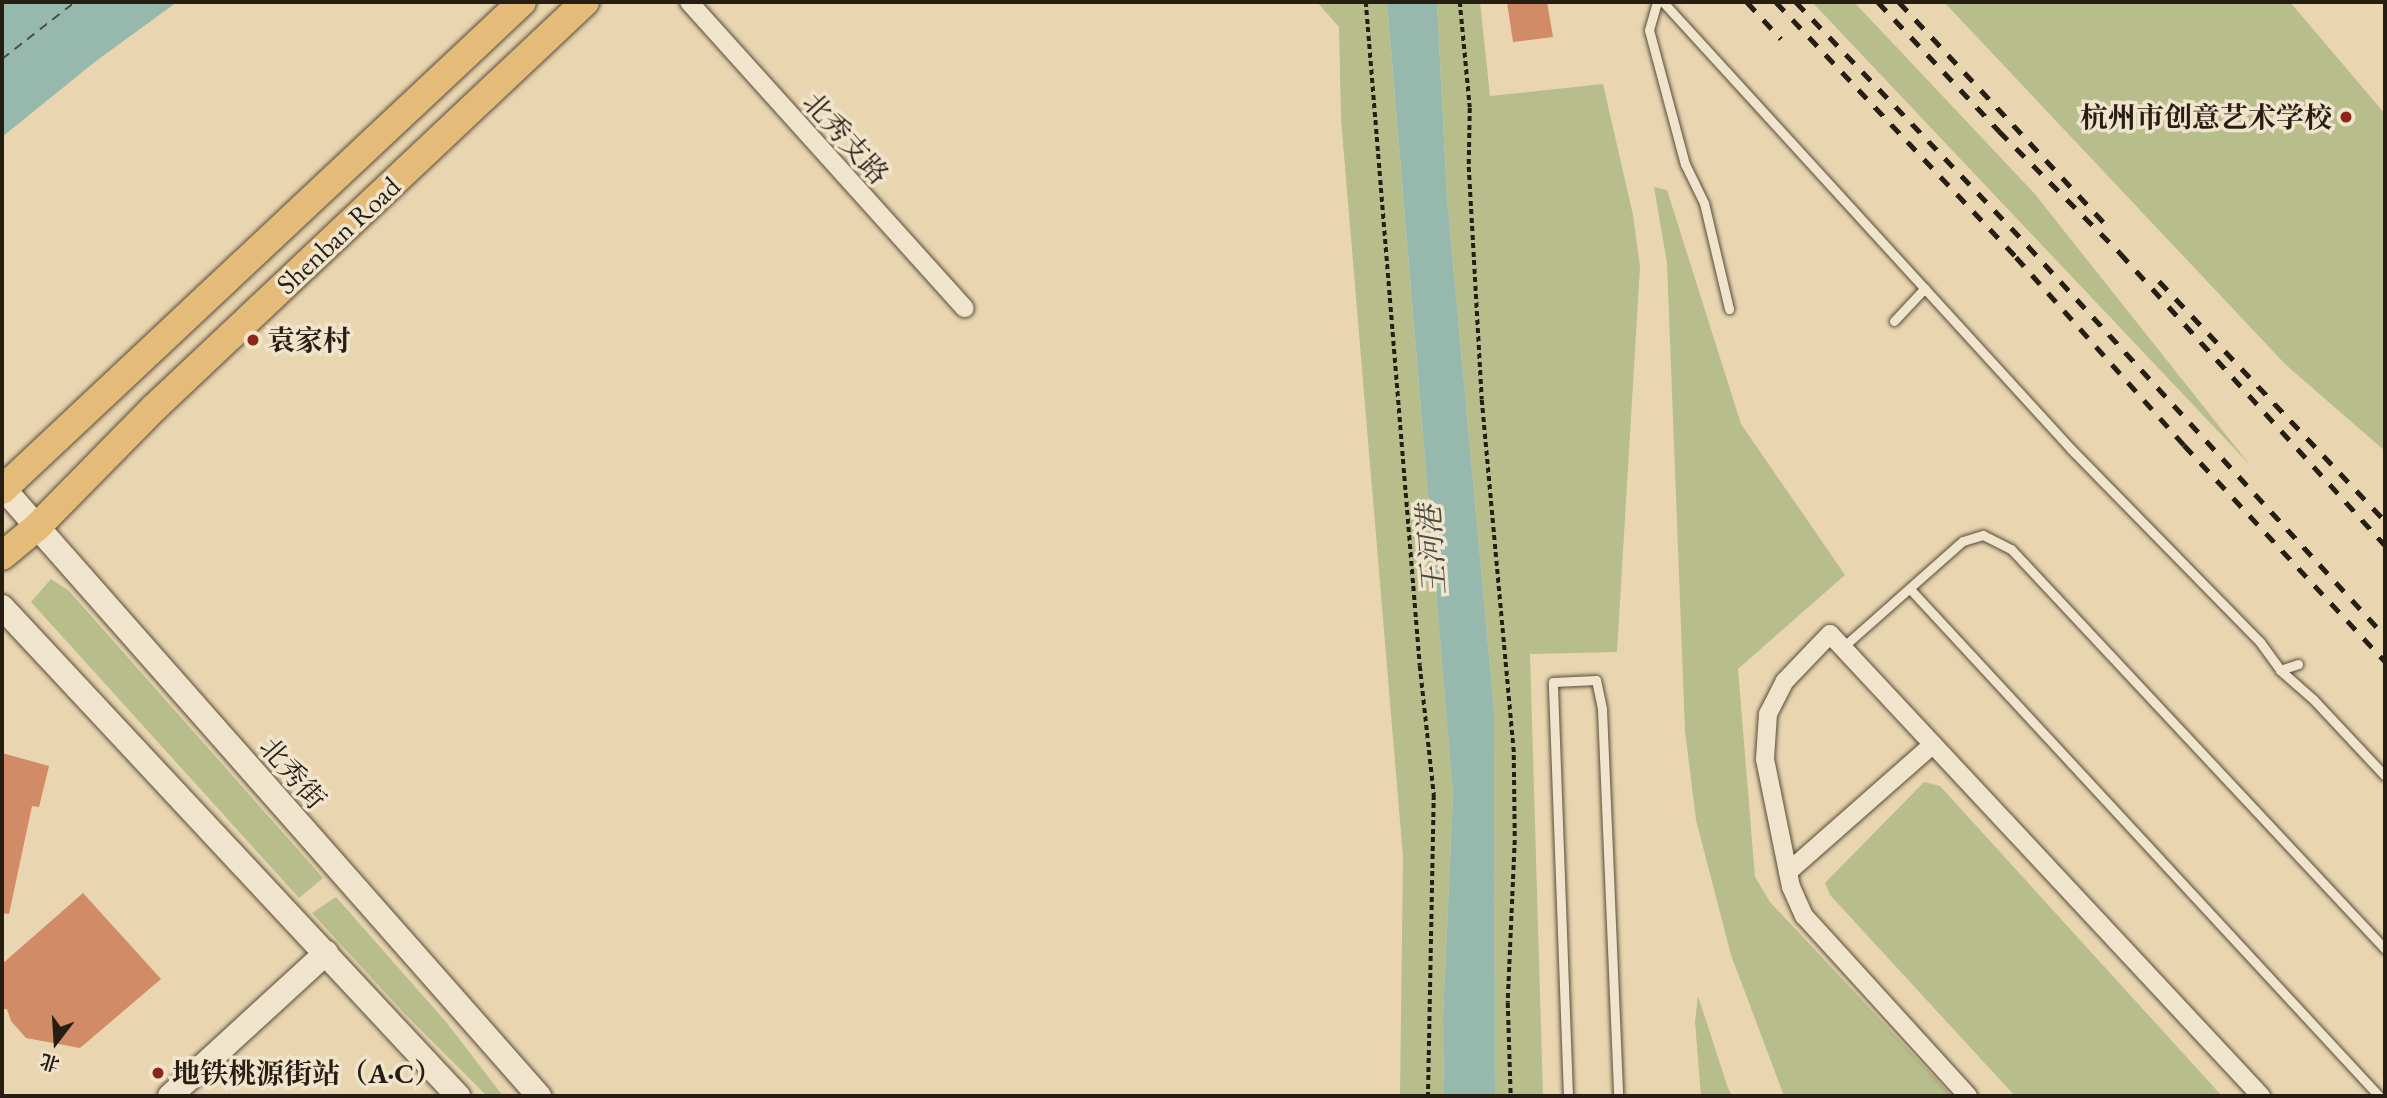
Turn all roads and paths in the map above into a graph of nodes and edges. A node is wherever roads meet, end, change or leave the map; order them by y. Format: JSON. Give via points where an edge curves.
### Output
{"nodes":[{"id":1,"x":522,"y":2,"type":"edge"},
{"id":2,"x":585,"y":2,"type":"edge"},
{"id":3,"x":689,"y":2,"type":"edge"},
{"id":4,"x":1366,"y":2,"type":"edge"},
{"id":5,"x":1460,"y":2,"type":"edge"},
{"id":6,"x":1657,"y":2,"type":"edge"},
{"id":7,"x":1663,"y":2,"type":"edge"},
{"id":8,"x":1925,"y":288,"type":"junction"},
{"id":9,"x":965,"y":308,"type":"dead end"},
{"id":10,"x":1729,"y":309,"type":"dead end"},
{"id":11,"x":1894,"y":321,"type":"dead end"},
{"id":12,"x":2,"y":489,"type":"edge"},
{"id":13,"x":37,"y":527,"type":"junction"},
{"id":14,"x":2,"y":556,"type":"edge"},
{"id":15,"x":1910,"y":589,"type":"junction"},
{"id":16,"x":2,"y":607,"type":"edge"},
{"id":17,"x":1843,"y":647,"type":"junction"},
{"id":18,"x":2298,"y":664,"type":"dead end"},
{"id":19,"x":2280,"y":670,"type":"junction"},
{"id":20,"x":1933,"y":744,"type":"junction"},
{"id":21,"x":2385,"y":776,"type":"edge"},
{"id":22,"x":1788,"y":872,"type":"junction"},
{"id":23,"x":2385,"y":949,"type":"edge"},
{"id":24,"x":326,"y":953,"type":"junction"},
{"id":25,"x":170,"y":1096,"type":"edge"},
{"id":26,"x":458,"y":1096,"type":"edge"},
{"id":27,"x":539,"y":1096,"type":"edge"},
{"id":28,"x":1428,"y":1096,"type":"edge"},
{"id":29,"x":1511,"y":1096,"type":"edge"},
{"id":30,"x":1568,"y":1096,"type":"edge"},
{"id":31,"x":1618,"y":1096,"type":"edge"},
{"id":32,"x":1968,"y":1096,"type":"edge"},
{"id":33,"x":2261,"y":1096,"type":"edge"},
{"id":34,"x":2379,"y":1096,"type":"edge"}],
"edges":[{"from":1,"to":12,"type":"main road","name":"Shenban Road"},
{"from":2,"to":13,"type":"main road","name":"Shenban Road","via":[[154,408]]},
{"from":3,"to":9,"type":"street","name":"北秀支路"},
{"from":4,"to":28,"type":"path","via":[[1434,795]]},
{"from":5,"to":29,"type":"path","via":[[1470,108],[1482,400],[1514,755],[1508,1003]]},
{"from":6,"to":10,"type":"lane","via":[[1649,30],[1685,163],[1704,203]]},
{"from":7,"to":8,"type":"lane"},
{"from":8,"to":11,"type":"lane"},
{"from":8,"to":19,"type":"lane","via":[[2071,449],[2260,642]]},
{"from":12,"to":13,"type":"main road","name":"北秀街"},
{"from":13,"to":14,"type":"main road","name":"Shenban Road"},
{"from":13,"to":27,"type":"main road","name":"北秀街"},
{"from":15,"to":17,"type":"lane"},
{"from":15,"to":23,"type":"lane","via":[[1964,541],[1983,535],[2011,549]]},
{"from":15,"to":34,"type":"lane"},
{"from":16,"to":24,"type":"main road"},
{"from":17,"to":20,"type":"street"},
{"from":17,"to":22,"type":"street","via":[[1830,634],[1785,681],[1768,714],[1765,759]]},
{"from":18,"to":19,"type":"lane"},
{"from":19,"to":21,"type":"lane"},
{"from":20,"to":22,"type":"street"},
{"from":20,"to":33,"type":"street"},
{"from":22,"to":32,"type":"street","via":[[1804,916]]},
{"from":24,"to":25,"type":"main road"},
{"from":24,"to":26,"type":"main road"},
{"from":30,"to":31,"type":"lane","via":[[1553,682],[1596,680]]}]}
